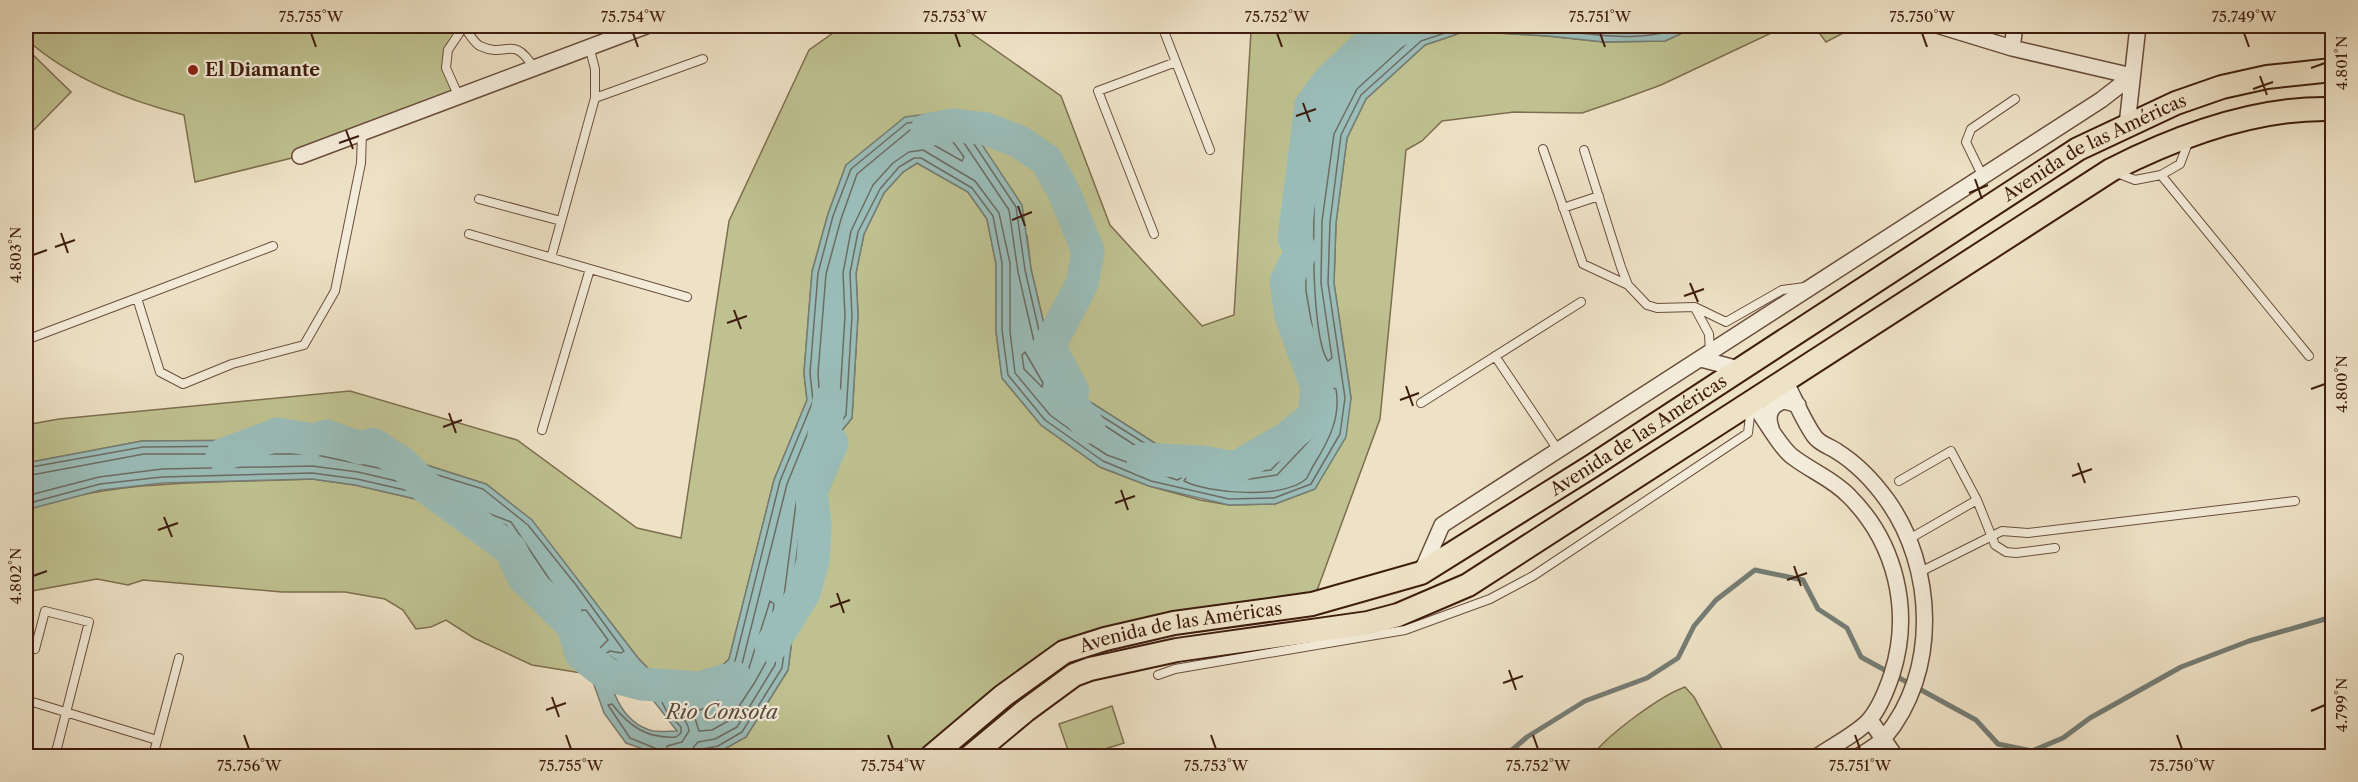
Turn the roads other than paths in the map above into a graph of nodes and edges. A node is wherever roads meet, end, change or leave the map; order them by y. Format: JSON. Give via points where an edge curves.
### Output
{"nodes":[{"id":1,"x":464,"y":26,"type":"edge"},
{"id":2,"x":646,"y":26,"type":"edge"},
{"id":3,"x":1162,"y":26,"type":"edge"},
{"id":4,"x":1940,"y":26,"type":"edge"},
{"id":5,"x":2015,"y":26,"type":"edge"},
{"id":6,"x":2138,"y":26,"type":"edge"},
{"id":7,"x":589,"y":46,"type":"junction"},
{"id":8,"x":2012,"y":48,"type":"junction"},
{"id":9,"x":703,"y":59,"type":"dead end"},
{"id":10,"x":1176,"y":62,"type":"junction"},
{"id":11,"x":534,"y":68,"type":"junction"},
{"id":12,"x":2332,"y":70,"type":"edge"},
{"id":13,"x":2132,"y":76,"type":"junction"},
{"id":14,"x":459,"y":97,"type":"junction"},
{"id":15,"x":595,"y":98,"type":"junction"},
{"id":16,"x":2015,"y":99,"type":"dead end"},
{"id":17,"x":2332,"y":109,"type":"edge"},
{"id":18,"x":2127,"y":125,"type":"junction"},
{"id":19,"x":362,"y":133,"type":"junction"},
{"id":20,"x":2191,"y":136,"type":"junction"},
{"id":21,"x":1543,"y":148,"type":"dead end"},
{"id":22,"x":1210,"y":150,"type":"dead end"},
{"id":23,"x":1584,"y":150,"type":"dead end"},
{"id":24,"x":300,"y":156,"type":"dead end"},
{"id":25,"x":2110,"y":170,"type":"junction"},
{"id":26,"x":1982,"y":175,"type":"junction"},
{"id":27,"x":2161,"y":175,"type":"junction"},
{"id":28,"x":1599,"y":196,"type":"junction"},
{"id":29,"x":479,"y":199,"type":"dead end"},
{"id":30,"x":1563,"y":208,"type":"junction"},
{"id":31,"x":561,"y":221,"type":"junction"},
{"id":32,"x":469,"y":234,"type":"dead end"},
{"id":33,"x":1154,"y":234,"type":"dead end"},
{"id":34,"x":273,"y":246,"type":"dead end"},
{"id":35,"x":551,"y":258,"type":"junction"},
{"id":36,"x":590,"y":269,"type":"junction"},
{"id":37,"x":1628,"y":285,"type":"junction"},
{"id":38,"x":1811,"y":287,"type":"junction"},
{"id":39,"x":687,"y":297,"type":"dead end"},
{"id":40,"x":137,"y":298,"type":"junction"},
{"id":41,"x":1581,"y":302,"type":"dead end"},
{"id":42,"x":1695,"y":307,"type":"junction"},
{"id":43,"x":1810,"y":325,"type":"junction"},
{"id":44,"x":26,"y":340,"type":"edge"},
{"id":45,"x":1495,"y":356,"type":"junction"},
{"id":46,"x":1706,"y":356,"type":"junction"},
{"id":47,"x":2309,"y":356,"type":"dead end"},
{"id":48,"x":1739,"y":369,"type":"junction"},
{"id":49,"x":1763,"y":375,"type":"junction"},
{"id":50,"x":1785,"y":381,"type":"junction"},
{"id":51,"x":1752,"y":402,"type":"junction"},
{"id":52,"x":1421,"y":403,"type":"dead end"},
{"id":53,"x":1798,"y":405,"type":"junction"},
{"id":54,"x":1771,"y":428,"type":"junction"},
{"id":55,"x":542,"y":430,"type":"dead end"},
{"id":56,"x":1558,"y":450,"type":"junction"},
{"id":57,"x":1899,"y":481,"type":"dead end"},
{"id":58,"x":1977,"y":500,"type":"junction"},
{"id":59,"x":2295,"y":501,"type":"dead end"},
{"id":60,"x":1991,"y":536,"type":"junction"},
{"id":61,"x":1909,"y":539,"type":"junction"},
{"id":62,"x":2055,"y":548,"type":"dead end"},
{"id":63,"x":1920,"y":572,"type":"junction"},
{"id":64,"x":1421,"y":573,"type":"junction"},
{"id":65,"x":35,"y":649,"type":"dead end"},
{"id":66,"x":179,"y":658,"type":"dead end"},
{"id":67,"x":1158,"y":675,"type":"dead end"},
{"id":68,"x":26,"y":700,"type":"edge"},
{"id":69,"x":68,"y":710,"type":"junction"},
{"id":70,"x":1870,"y":720,"type":"junction"},
{"id":71,"x":1842,"y":739,"type":"junction"},
{"id":72,"x":1883,"y":739,"type":"junction"},
{"id":73,"x":158,"y":740,"type":"junction"},
{"id":74,"x":55,"y":756,"type":"edge"},
{"id":75,"x":153,"y":756,"type":"edge"},
{"id":76,"x":932,"y":756,"type":"edge"},
{"id":77,"x":971,"y":756,"type":"edge"},
{"id":78,"x":1818,"y":756,"type":"edge"},
{"id":79,"x":1857,"y":756,"type":"edge"},
{"id":80,"x":1895,"y":756,"type":"edge"}],
"edges":[{"from":1,"to":11,"type":"lane","via":[[478,45],[518,49]]},
{"from":1,"to":14,"type":"lane","via":[[448,50],[446,68]]},
{"from":2,"to":7,"type":"street"},
{"from":3,"to":10,"type":"lane"},
{"from":4,"to":8,"type":"street"},
{"from":5,"to":8,"type":"street"},
{"from":6,"to":13,"type":"street"},
{"from":7,"to":11,"type":"street"},
{"from":7,"to":15,"type":"lane","via":[[595,69]]},
{"from":8,"to":13,"type":"street"},
{"from":9,"to":15,"type":"lane"},
{"from":10,"to":22,"type":"lane"},
{"from":10,"to":33,"type":"lane","via":[[1098,91]]},
{"from":11,"to":14,"type":"street"},
{"from":12,"to":18,"type":"main road","name":"Avenida de las Américas","via":[[2267,77],[2222,87]]},
{"from":13,"to":18,"type":"street"},
{"from":13,"to":26,"type":"street"},
{"from":14,"to":19,"type":"street"},
{"from":15,"to":31,"type":"lane"},
{"from":16,"to":26,"type":"lane","via":[[1971,129],[1966,142]]},
{"from":17,"to":20,"type":"main road","name":"Avenida de las Américas","via":[[2314,108],[2234,121]]},
{"from":18,"to":43,"type":"main road","name":"Avenida de las Américas","via":[[2079,149]]},
{"from":19,"to":24,"type":"street"},
{"from":19,"to":40,"type":"lane","via":[[361,164],[334,291],[304,345],[232,364],[183,384],[160,372]]},
{"from":20,"to":25,"type":"main road","name":"Avenida de las Américas"},
{"from":20,"to":27,"type":"lane","via":[[2180,164]]},
{"from":21,"to":30,"type":"lane"},
{"from":23,"to":28,"type":"lane"},
{"from":25,"to":27,"type":"lane","via":[[2135,180]]},
{"from":25,"to":50,"type":"main road","name":"Avenida de las Américas"},
{"from":26,"to":38,"type":"street"},
{"from":27,"to":47,"type":"lane"},
{"from":28,"to":30,"type":"lane"},
{"from":28,"to":37,"type":"lane"},
{"from":29,"to":31,"type":"lane"},
{"from":30,"to":37,"type":"lane","via":[[1583,264]]},
{"from":31,"to":35,"type":"lane"},
{"from":32,"to":35,"type":"lane"},
{"from":34,"to":40,"type":"lane"},
{"from":35,"to":36,"type":"lane"},
{"from":36,"to":39,"type":"lane"},
{"from":36,"to":55,"type":"lane"},
{"from":37,"to":42,"type":"lane","via":[[1647,305]]},
{"from":38,"to":42,"type":"lane","via":[[1782,290],[1726,322]]},
{"from":38,"to":46,"type":"street"},
{"from":40,"to":44,"type":"lane"},
{"from":41,"to":45,"type":"lane"},
{"from":42,"to":46,"type":"lane","via":[[1706,325]]},
{"from":43,"to":48,"type":"main road","name":"Avenida de las Américas"},
{"from":43,"to":49,"type":"main road","via":[[1805,338],[1770,359]]},
{"from":45,"to":52,"type":"lane"},
{"from":45,"to":56,"type":"lane"},
{"from":46,"to":48,"type":"street"},
{"from":46,"to":56,"type":"street"},
{"from":48,"to":49,"type":"main road"},
{"from":48,"to":64,"type":"main road","name":"Avenida de las Américas"},
{"from":49,"to":50,"type":"main road"},
{"from":49,"to":51,"type":"main road"},
{"from":50,"to":51,"type":"main road","name":"Avenida de las Américas"},
{"from":50,"to":53,"type":"street"},
{"from":51,"to":54,"type":"street"},
{"from":51,"to":67,"type":"lane","via":[[1748,433],[1533,576],[1490,599],[1405,630]]},
{"from":51,"to":77,"type":"main road","name":"Avenida de las Américas","via":[[1468,585],[1398,615],[1368,623],[1178,650],[1082,672],[1025,711]]},
{"from":53,"to":54,"type":"street","via":[[1785,400],[1773,406],[1769,415]]},
{"from":53,"to":61,"type":"street","via":[[1816,439],[1840,453],[1886,498]]},
{"from":54,"to":70,"type":"street","via":[[1791,456],[1849,495],[1871,522],[1888,553],[1898,586],[1901,621],[1887,690]]},
{"from":56,"to":64,"type":"street","via":[[1442,525]]},
{"from":57,"to":58,"type":"lane","via":[[1951,451]]},
{"from":58,"to":60,"type":"lane"},
{"from":58,"to":61,"type":"lane"},
{"from":59,"to":60,"type":"lane","via":[[2028,533],[2002,531]]},
{"from":60,"to":62,"type":"lane","via":[[1995,545],[2006,552]]},
{"from":60,"to":63,"type":"lane"},
{"from":61,"to":63,"type":"street"},
{"from":63,"to":72,"type":"street","via":[[1925,618],[1920,661],[1902,711]]},
{"from":64,"to":76,"type":"main road","name":"Avenida de las Américas","via":[[1312,604],[1174,623],[1064,652],[1003,696]]},
{"from":65,"to":69,"type":"lane","via":[[45,611],[89,622]]},
{"from":66,"to":73,"type":"lane"},
{"from":68,"to":69,"type":"lane"},
{"from":69,"to":73,"type":"lane"},
{"from":69,"to":74,"type":"lane"},
{"from":70,"to":71,"type":"street"},
{"from":70,"to":72,"type":"street"},
{"from":71,"to":78,"type":"street"},
{"from":71,"to":79,"type":"street"},
{"from":72,"to":79,"type":"street"},
{"from":72,"to":80,"type":"street"},
{"from":73,"to":75,"type":"lane"}]}
